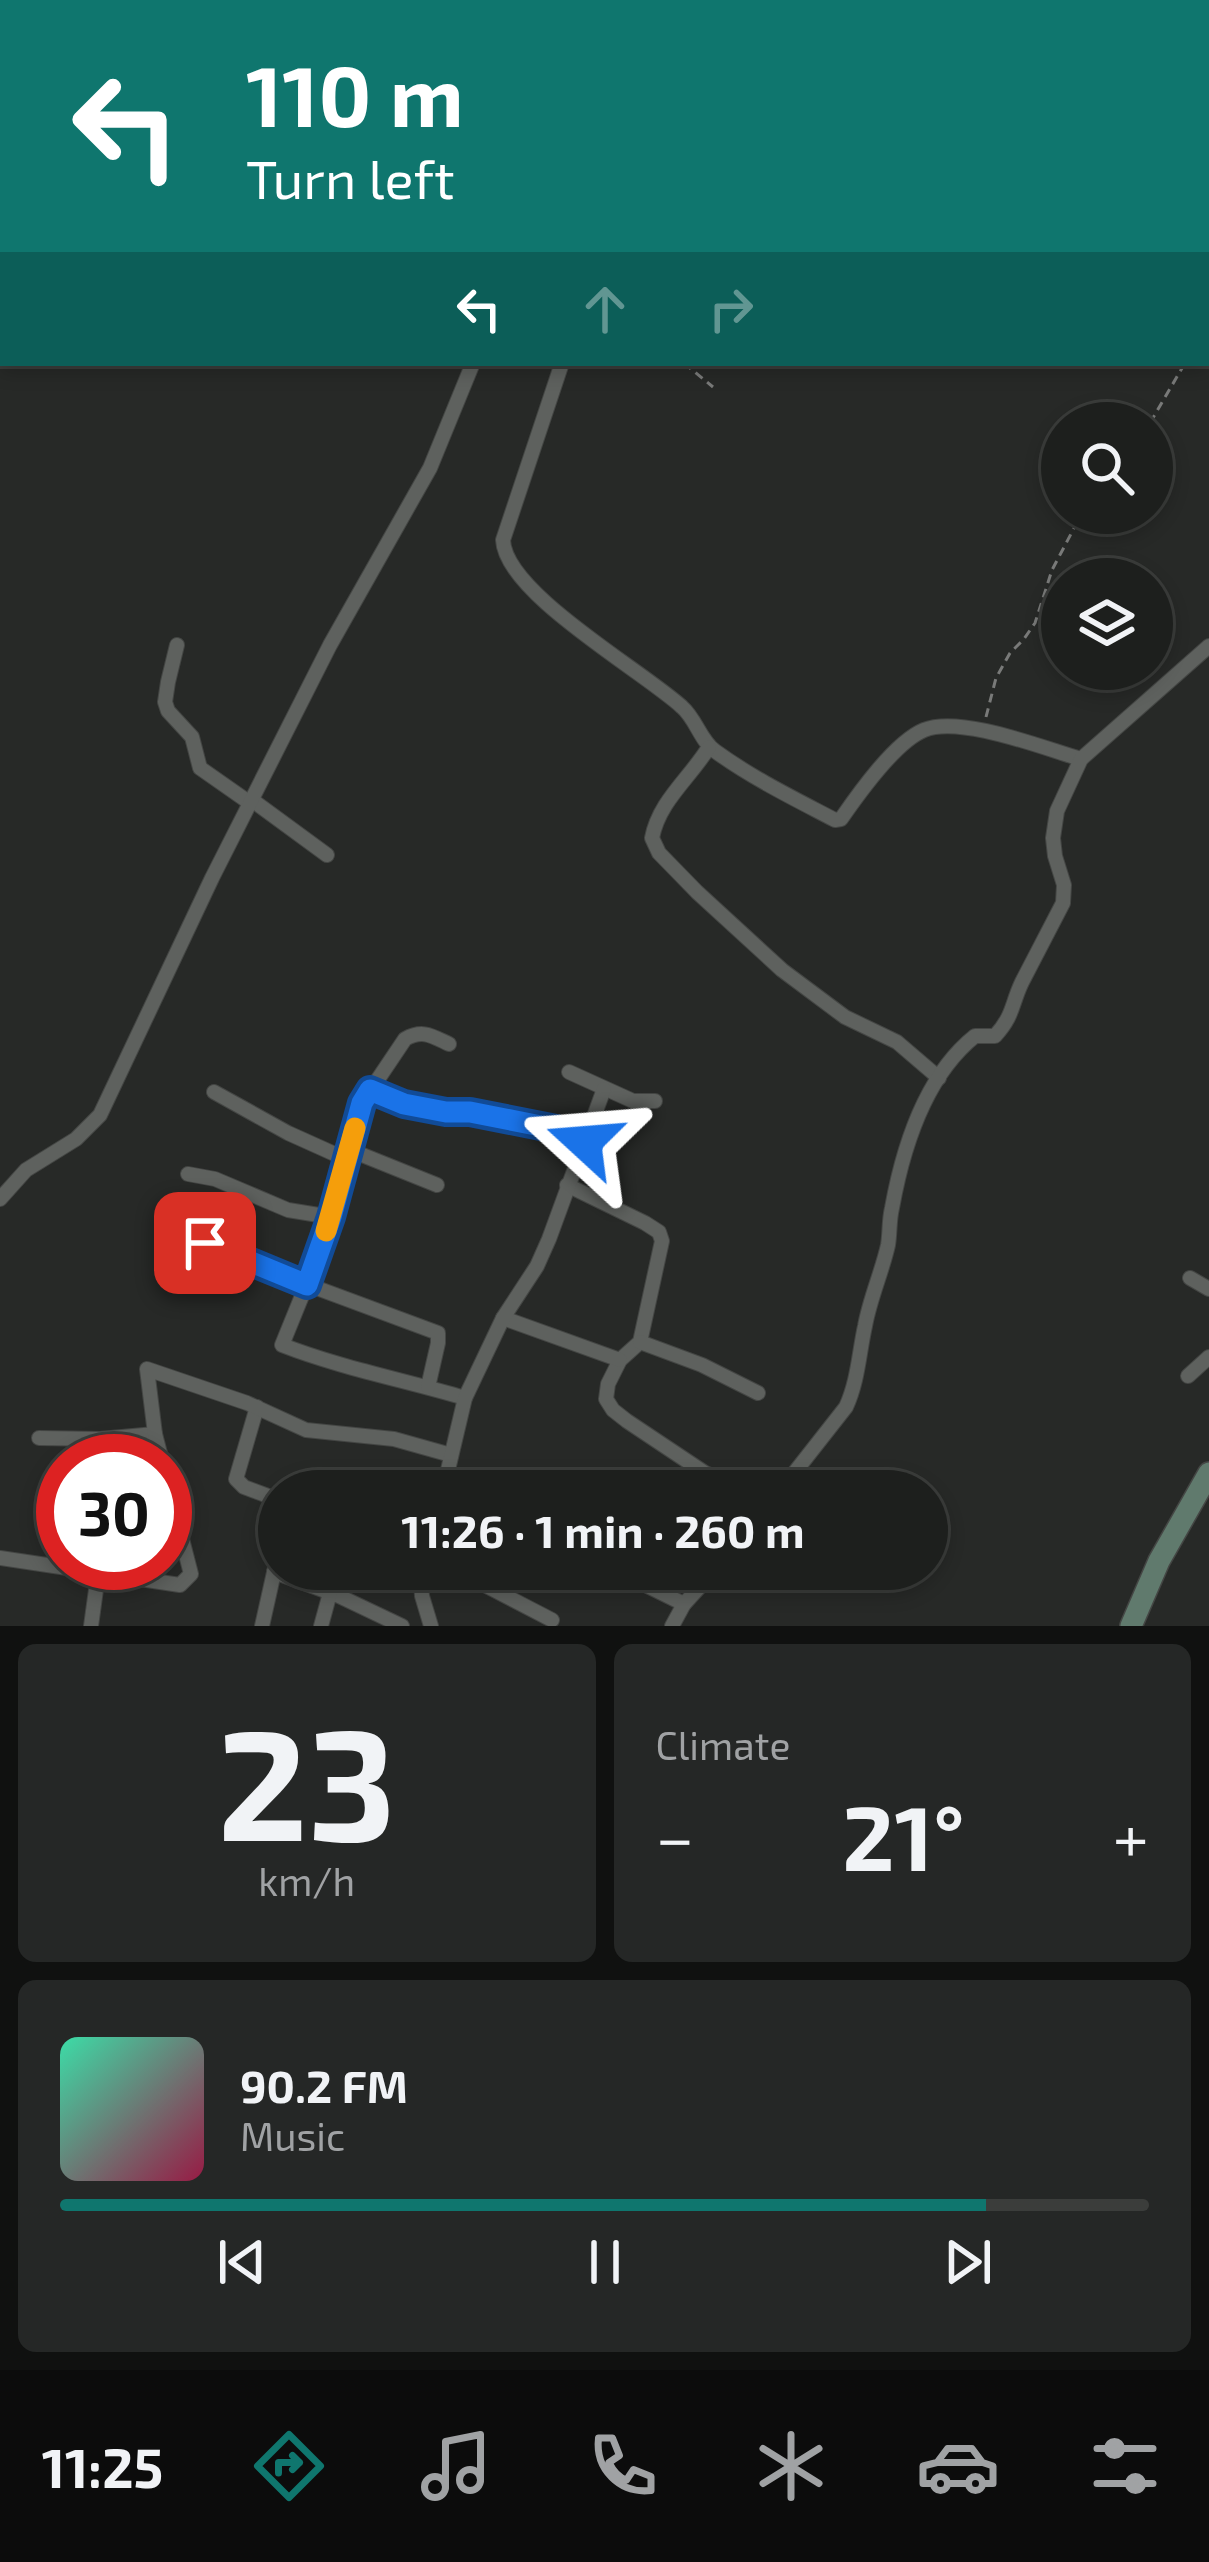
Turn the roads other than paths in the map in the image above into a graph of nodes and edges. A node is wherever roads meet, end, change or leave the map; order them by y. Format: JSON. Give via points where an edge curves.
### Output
{"nodes":[{"id":1,"x":472,"y":366,"type":"edge"},
{"id":2,"x":561,"y":366,"type":"edge"},
{"id":3,"x":177,"y":644,"type":"dead end"},
{"id":4,"x":1209,"y":646,"type":"edge"},
{"id":5,"x":709,"y":747,"type":"junction"},
{"id":6,"x":1081,"y":759,"type":"junction"},
{"id":7,"x":251,"y":802,"type":"junction"},
{"id":8,"x":327,"y":855,"type":"dead end"},
{"id":9,"x":449,"y":1044,"type":"dead end"},
{"id":10,"x":569,"y":1072,"type":"dead end"},
{"id":11,"x":939,"y":1078,"type":"junction"},
{"id":12,"x":604,"y":1089,"type":"junction"},
{"id":13,"x":370,"y":1090,"type":"junction"},
{"id":14,"x":214,"y":1092,"type":"dead end"},
{"id":15,"x":655,"y":1101,"type":"dead end"},
{"id":16,"x":584,"y":1142,"type":"junction"},
{"id":17,"x":349,"y":1155,"type":"junction"},
{"id":18,"x":188,"y":1174,"type":"dead end"},
{"id":19,"x":436,"y":1185,"type":"dead end"},
{"id":20,"x":567,"y":1185,"type":"junction"},
{"id":21,"x":0,"y":1199,"type":"edge"},
{"id":22,"x":331,"y":1217,"type":"junction"},
{"id":23,"x":184,"y":1238,"type":"dead end"},
{"id":24,"x":1190,"y":1278,"type":"dead end"},
{"id":25,"x":307,"y":1285,"type":"junction"},
{"id":26,"x":1209,"y":1289,"type":"edge"},
{"id":27,"x":503,"y":1318,"type":"junction"},
{"id":28,"x":640,"y":1342,"type":"junction"},
{"id":29,"x":1209,"y":1357,"type":"edge"},
{"id":30,"x":620,"y":1360,"type":"junction"},
{"id":31,"x":1188,"y":1376,"type":"dead end"},
{"id":32,"x":428,"y":1387,"type":"junction"},
{"id":33,"x":758,"y":1393,"type":"dead end"},
{"id":34,"x":465,"y":1398,"type":"junction"},
{"id":35,"x":257,"y":1407,"type":"junction"},
{"id":36,"x":155,"y":1434,"type":"edge"},
{"id":37,"x":451,"y":1455,"type":"junction"},
{"id":38,"x":448,"y":1470,"type":"edge"},
{"id":39,"x":701,"y":1470,"type":"edge"},
{"id":40,"x":796,"y":1470,"type":"edge"},
{"id":41,"x":1209,"y":1473,"type":"edge"},
{"id":42,"x":258,"y":1491,"type":"edge"},
{"id":43,"x":0,"y":1558,"type":"edge"},
{"id":44,"x":36,"y":1564,"type":"edge"},
{"id":45,"x":96,"y":1590,"type":"edge"},
{"id":46,"x":270,"y":1590,"type":"edge"},
{"id":47,"x":322,"y":1590,"type":"edge"},
{"id":48,"x":422,"y":1590,"type":"edge"},
{"id":49,"x":494,"y":1590,"type":"edge"},
{"id":50,"x":655,"y":1590,"type":"edge"},
{"id":51,"x":696,"y":1590,"type":"edge"},
{"id":52,"x":330,"y":1593,"type":"junction"},
{"id":53,"x":683,"y":1604,"type":"junction"},
{"id":54,"x":552,"y":1620,"type":"dead end"},
{"id":55,"x":91,"y":1626,"type":"edge"},
{"id":56,"x":262,"y":1626,"type":"edge"},
{"id":57,"x":321,"y":1626,"type":"edge"},
{"id":58,"x":402,"y":1626,"type":"edge"},
{"id":59,"x":430,"y":1626,"type":"edge"},
{"id":60,"x":672,"y":1626,"type":"edge"},
{"id":61,"x":1131,"y":1626,"type":"edge"}],
"edges":[{"from":1,"to":7,"type":"street","via":[[430,468]]},
{"from":2,"to":5,"type":"street","via":[[502,540],[505,554],[547,603],[692,716]]},
{"from":3,"to":7,"type":"street","via":[[168,711],[191,737],[200,768]]},
{"from":4,"to":6,"type":"street"},
{"from":5,"to":6,"type":"street","via":[[836,820],[887,760],[928,728],[983,731]]},
{"from":5,"to":11,"type":"street","via":[[664,804],[652,838],[658,853],[782,970]]},
{"from":6,"to":11,"type":"street","via":[[1057,811],[1053,838],[1064,886],[1057,918],[1006,1023],[995,1036],[962,1046]]},
{"from":7,"to":8,"type":"street"},
{"from":7,"to":21,"type":"street","via":[[100,1115]]},
{"from":9,"to":13,"type":"street","via":[[415,1033]]},
{"from":10,"to":12,"type":"street"},
{"from":11,"to":40,"type":"street","via":[[904,1156],[853,1392]]},
{"from":12,"to":15,"type":"street"},
{"from":12,"to":16,"type":"street"},
{"from":13,"to":16,"type":"street","via":[[404,1104],[556,1129]]},
{"from":13,"to":17,"type":"street"},
{"from":14,"to":17,"type":"street"},
{"from":16,"to":20,"type":"street"},
{"from":17,"to":19,"type":"street"},
{"from":17,"to":22,"type":"street"},
{"from":18,"to":22,"type":"street"},
{"from":20,"to":27,"type":"street","via":[[543,1252]]},
{"from":20,"to":28,"type":"street","via":[[659,1232]]},
{"from":22,"to":25,"type":"street"},
{"from":23,"to":25,"type":"street"},
{"from":24,"to":26,"type":"street"},
{"from":25,"to":32,"type":"street","via":[[438,1334]]},
{"from":25,"to":32,"type":"street","via":[[282,1345]]},
{"from":27,"to":30,"type":"street"},
{"from":27,"to":34,"type":"street"},
{"from":28,"to":30,"type":"street"},
{"from":28,"to":33,"type":"street"},
{"from":29,"to":31,"type":"street"},
{"from":30,"to":39,"type":"street","via":[[608,1384],[613,1410]]},
{"from":32,"to":34,"type":"street"},
{"from":34,"to":37,"type":"street"},
{"from":35,"to":36,"type":"street","via":[[147,1370]]},
{"from":35,"to":37,"type":"street","via":[[306,1430],[394,1439]]},
{"from":35,"to":42,"type":"street","via":[[236,1479]]},
{"from":37,"to":38,"type":"street"},
{"from":41,"to":61,"type":"main road"},
{"from":43,"to":44,"type":"street"},
{"from":45,"to":55,"type":"street"},
{"from":46,"to":56,"type":"street"},
{"from":47,"to":52,"type":"street"},
{"from":48,"to":59,"type":"street"},
{"from":49,"to":54,"type":"street"},
{"from":50,"to":53,"type":"street"},
{"from":51,"to":53,"type":"street"},
{"from":52,"to":57,"type":"street"},
{"from":52,"to":58,"type":"street"},
{"from":53,"to":60,"type":"street"}]}
